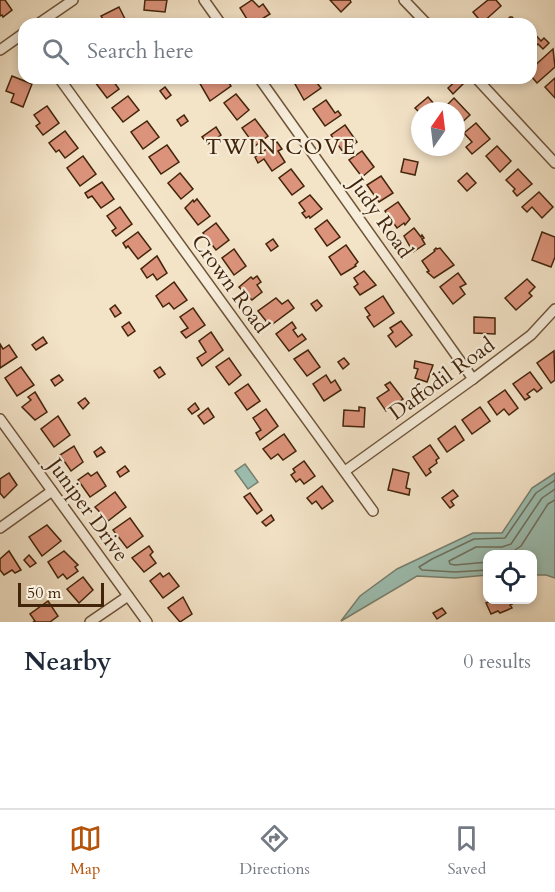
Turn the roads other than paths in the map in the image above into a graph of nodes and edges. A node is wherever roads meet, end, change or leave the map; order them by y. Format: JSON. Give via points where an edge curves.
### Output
{"nodes":[{"id":1,"x":73,"y":0,"type":"edge"},
{"id":2,"x":204,"y":0,"type":"edge"},
{"id":3,"x":404,"y":0,"type":"edge"},
{"id":4,"x":47,"y":18,"type":"edge"},
{"id":5,"x":217,"y":18,"type":"edge"},
{"id":6,"x":421,"y":18,"type":"edge"},
{"id":7,"x":18,"y":37,"type":"edge"},
{"id":8,"x":0,"y":50,"type":"edge"},
{"id":9,"x":63,"y":84,"type":"edge"},
{"id":10,"x":263,"y":84,"type":"edge"},
{"id":11,"x":482,"y":84,"type":"edge"},
{"id":12,"x":555,"y":163,"type":"edge"},
{"id":13,"x":555,"y":309,"type":"edge"},
{"id":14,"x":473,"y":379,"type":"junction"},
{"id":15,"x":0,"y":419,"type":"edge"},
{"id":16,"x":345,"y":471,"type":"junction"},
{"id":17,"x":52,"y":491,"type":"junction"},
{"id":18,"x":374,"y":511,"type":"dead end"},
{"id":19,"x":0,"y":528,"type":"edge"},
{"id":20,"x":128,"y":596,"type":"junction"},
{"id":21,"x":90,"y":622,"type":"edge"},
{"id":22,"x":147,"y":622,"type":"edge"}],
"edges":[{"from":1,"to":4,"type":"street"},
{"from":2,"to":5,"type":"street"},
{"from":3,"to":6,"type":"street"},
{"from":7,"to":8,"type":"street"},
{"from":9,"to":16,"type":"street","name":"Crown Road"},
{"from":10,"to":14,"type":"street","name":"Judy Road"},
{"from":11,"to":12,"type":"street"},
{"from":13,"to":14,"type":"street","name":"Daffodil Road","via":[[531,335]]},
{"from":14,"to":16,"type":"street","name":"Daffodil Road"},
{"from":15,"to":17,"type":"street","name":"Juniper Drive"},
{"from":16,"to":18,"type":"street","name":"Crown Road"},
{"from":17,"to":19,"type":"street"},
{"from":17,"to":20,"type":"street","name":"Juniper Drive"},
{"from":20,"to":21,"type":"street"},
{"from":20,"to":22,"type":"street","name":"Juniper Drive"}]}
